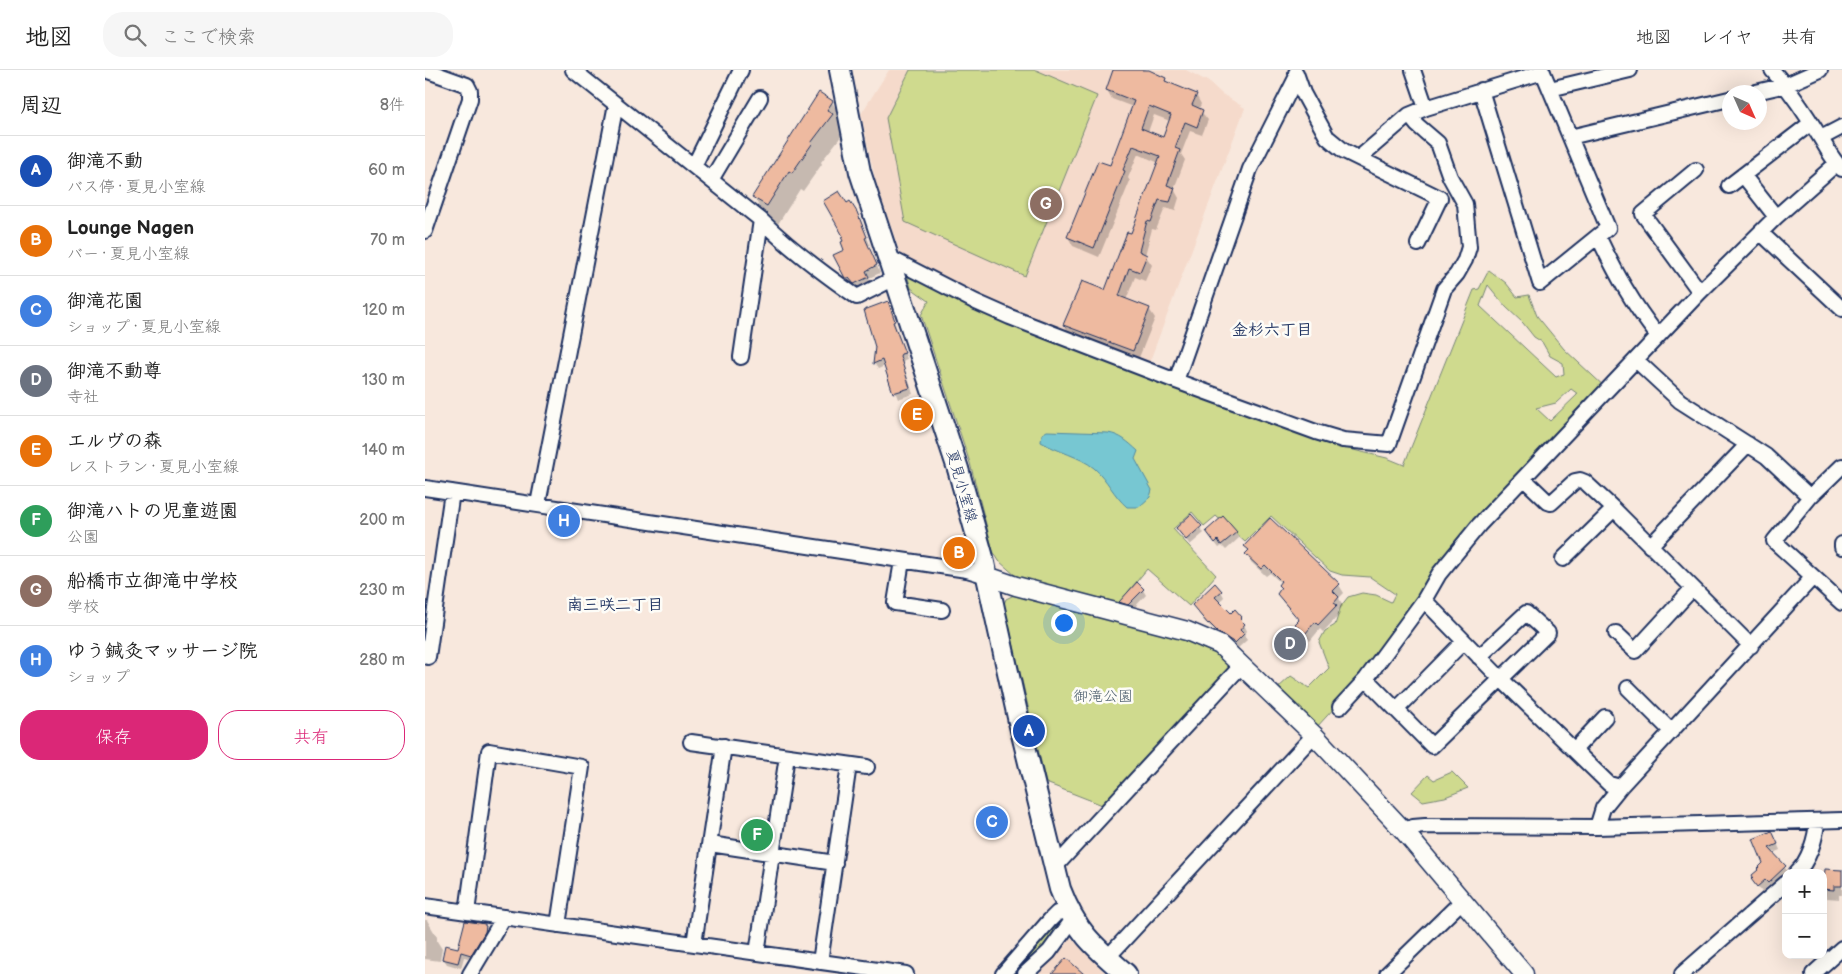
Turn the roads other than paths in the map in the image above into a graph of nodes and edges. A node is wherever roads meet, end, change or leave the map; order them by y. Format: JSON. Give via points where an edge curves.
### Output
{"nodes":[{"id":1,"x":425,"y":70,"type":"edge"},
{"id":2,"x":573,"y":70,"type":"edge"},
{"id":3,"x":741,"y":70,"type":"edge"},
{"id":4,"x":840,"y":70,"type":"edge"},
{"id":5,"x":1413,"y":70,"type":"edge"},
{"id":6,"x":1630,"y":70,"type":"edge"},
{"id":7,"x":1772,"y":70,"type":"edge"},
{"id":8,"x":1820,"y":70,"type":"edge"},
{"id":9,"x":1542,"y":71,"type":"edge"},
{"id":10,"x":1296,"y":74,"type":"edge"},
{"id":11,"x":1786,"y":85,"type":"junction"},
{"id":12,"x":1550,"y":89,"type":"junction"},
{"id":13,"x":1767,"y":89,"type":"edge"},
{"id":14,"x":1481,"y":90,"type":"junction"},
{"id":15,"x":760,"y":98,"type":"dead end"},
{"id":16,"x":1722,"y":101,"type":"edge"},
{"id":17,"x":616,"y":104,"type":"junction"},
{"id":18,"x":1426,"y":108,"type":"junction"},
{"id":19,"x":1409,"y":114,"type":"junction"},
{"id":20,"x":1811,"y":123,"type":"junction"},
{"id":21,"x":1842,"y":127,"type":"edge"},
{"id":22,"x":1570,"y":137,"type":"junction"},
{"id":23,"x":1821,"y":138,"type":"junction"},
{"id":24,"x":1359,"y":158,"type":"junction"},
{"id":25,"x":694,"y":166,"type":"junction"},
{"id":26,"x":1839,"y":167,"type":"edge"},
{"id":27,"x":1696,"y":170,"type":"dead end"},
{"id":28,"x":1743,"y":176,"type":"junction"},
{"id":29,"x":711,"y":180,"type":"junction"},
{"id":30,"x":1729,"y":186,"type":"dead end"},
{"id":31,"x":1776,"y":217,"type":"junction"},
{"id":32,"x":761,"y":220,"type":"junction"},
{"id":33,"x":425,"y":231,"type":"edge"},
{"id":34,"x":1761,"y":233,"type":"junction"},
{"id":35,"x":1599,"y":236,"type":"junction"},
{"id":36,"x":1418,"y":244,"type":"dead end"},
{"id":37,"x":888,"y":257,"type":"junction"},
{"id":38,"x":895,"y":278,"type":"junction"},
{"id":39,"x":1700,"y":292,"type":"junction"},
{"id":40,"x":1842,"y":309,"type":"edge"},
{"id":41,"x":1657,"y":336,"type":"junction"},
{"id":42,"x":741,"y":357,"type":"dead end"},
{"id":43,"x":1637,"y":361,"type":"junction"},
{"id":44,"x":1175,"y":382,"type":"junction"},
{"id":45,"x":1748,"y":444,"type":"junction"},
{"id":46,"x":1842,"y":466,"type":"edge"},
{"id":47,"x":1524,"y":479,"type":"junction"},
{"id":48,"x":425,"y":488,"type":"edge"},
{"id":49,"x":453,"y":492,"type":"junction"},
{"id":50,"x":1811,"y":497,"type":"junction"},
{"id":51,"x":538,"y":504,"type":"junction"},
{"id":52,"x":1614,"y":509,"type":"junction"},
{"id":53,"x":1651,"y":546,"type":"junction"},
{"id":54,"x":1563,"y":560,"type":"dead end"},
{"id":55,"x":902,"y":561,"type":"junction"},
{"id":56,"x":987,"y":576,"type":"junction"},
{"id":57,"x":1813,"y":577,"type":"junction"},
{"id":58,"x":1693,"y":588,"type":"junction"},
{"id":59,"x":1424,"y":600,"type":"junction"},
{"id":60,"x":1842,"y":603,"type":"edge"},
{"id":61,"x":942,"y":610,"type":"dead end"},
{"id":62,"x":1616,"y":633,"type":"dead end"},
{"id":63,"x":1464,"y":641,"type":"junction"},
{"id":64,"x":1751,"y":646,"type":"junction"},
{"id":65,"x":428,"y":657,"type":"dead end"},
{"id":66,"x":1479,"y":657,"type":"junction"},
{"id":67,"x":1242,"y":666,"type":"junction"},
{"id":68,"x":1366,"y":679,"type":"junction"},
{"id":69,"x":1501,"y":679,"type":"junction"},
{"id":70,"x":1628,"y":688,"type":"dead end"},
{"id":71,"x":1340,"y":707,"type":"dead end"},
{"id":72,"x":1397,"y":709,"type":"junction"},
{"id":73,"x":1605,"y":717,"type":"dead end"},
{"id":74,"x":1671,"y":731,"type":"junction"},
{"id":75,"x":1314,"y":735,"type":"junction"},
{"id":76,"x":691,"y":742,"type":"dead end"},
{"id":77,"x":724,"y":746,"type":"junction"},
{"id":78,"x":1574,"y":750,"type":"junction"},
{"id":79,"x":787,"y":756,"type":"junction"},
{"id":80,"x":849,"y":765,"type":"junction"},
{"id":81,"x":867,"y":767,"type":"dead end"},
{"id":82,"x":1619,"y":787,"type":"junction"},
{"id":83,"x":1842,"y":820,"type":"edge"},
{"id":84,"x":1817,"y":821,"type":"junction"},
{"id":85,"x":1597,"y":827,"type":"junction"},
{"id":86,"x":1403,"y":830,"type":"junction"},
{"id":87,"x":710,"y":844,"type":"junction"},
{"id":88,"x":772,"y":853,"type":"junction"},
{"id":89,"x":835,"y":863,"type":"junction"},
{"id":90,"x":1054,"y":868,"type":"junction"},
{"id":91,"x":1800,"y":869,"type":"edge"},
{"id":92,"x":1782,"y":886,"type":"edge"},
{"id":93,"x":1462,"y":901,"type":"junction"},
{"id":94,"x":425,"y":906,"type":"edge"},
{"id":95,"x":467,"y":912,"type":"junction"},
{"id":96,"x":1071,"y":915,"type":"junction"},
{"id":97,"x":504,"y":917,"type":"junction"},
{"id":98,"x":558,"y":925,"type":"junction"},
{"id":99,"x":694,"y":944,"type":"junction"},
{"id":100,"x":1842,"y":948,"type":"edge"},
{"id":101,"x":757,"y":953,"type":"junction"},
{"id":102,"x":1107,"y":958,"type":"junction"},
{"id":103,"x":820,"y":962,"type":"junction"},
{"id":104,"x":470,"y":974,"type":"edge"},
{"id":105,"x":906,"y":974,"type":"edge"},
{"id":106,"x":1003,"y":974,"type":"edge"},
{"id":107,"x":1025,"y":974,"type":"edge"},
{"id":108,"x":1126,"y":974,"type":"edge"},
{"id":109,"x":1387,"y":974,"type":"edge"},
{"id":110,"x":1524,"y":974,"type":"edge"},
{"id":111,"x":1681,"y":974,"type":"edge"},
{"id":112,"x":1813,"y":974,"type":"edge"}],
"edges":[{"from":1,"to":33,"type":"street","via":[[467,85],[470,99]]},
{"from":2,"to":17,"type":"street"},
{"from":3,"to":25,"type":"street"},
{"from":4,"to":37,"type":"main road","name":"夏見小室線","via":[[860,172]]},
{"from":5,"to":18,"type":"street"},
{"from":6,"to":12,"type":"street"},
{"from":7,"to":11,"type":"street"},
{"from":8,"to":11,"type":"street"},
{"from":9,"to":12,"type":"street"},
{"from":9,"to":14,"type":"street"},
{"from":10,"to":24,"type":"street","via":[[1327,137]]},
{"from":10,"to":44,"type":"street","via":[[1250,168]]},
{"from":11,"to":13,"type":"street"},
{"from":11,"to":20,"type":"street"},
{"from":12,"to":22,"type":"street"},
{"from":14,"to":18,"type":"street"},
{"from":14,"to":35,"type":"street","via":[[1540,283]]},
{"from":15,"to":29,"type":"street"},
{"from":16,"to":22,"type":"street"},
{"from":17,"to":25,"type":"street"},
{"from":17,"to":51,"type":"street"},
{"from":18,"to":19,"type":"street"},
{"from":19,"to":24,"type":"street"},
{"from":19,"to":44,"type":"street","via":[[1440,147],[1465,204],[1469,241],[1465,260],[1444,289],[1389,444],[1343,440]]},
{"from":20,"to":23,"type":"street"},
{"from":20,"to":28,"type":"street"},
{"from":21,"to":23,"type":"street"},
{"from":22,"to":35,"type":"street","via":[[1608,228]]},
{"from":23,"to":26,"type":"street"},
{"from":24,"to":36,"type":"street","via":[[1440,198]]},
{"from":25,"to":29,"type":"street"},
{"from":26,"to":31,"type":"street"},
{"from":27,"to":39,"type":"street","via":[[1643,214]]},
{"from":28,"to":30,"type":"street"},
{"from":28,"to":31,"type":"street"},
{"from":29,"to":32,"type":"street"},
{"from":31,"to":34,"type":"street"},
{"from":32,"to":38,"type":"street","via":[[857,297]]},
{"from":32,"to":42,"type":"street"},
{"from":34,"to":39,"type":"street"},
{"from":34,"to":40,"type":"street"},
{"from":35,"to":41,"type":"street","via":[[1617,276]]},
{"from":37,"to":38,"type":"main road","name":"夏見小室線"},
{"from":37,"to":44,"type":"street","via":[[985,306]]},
{"from":38,"to":56,"type":"main road","name":"夏見小室線","via":[[958,469]]},
{"from":39,"to":41,"type":"street"},
{"from":41,"to":43,"type":"street"},
{"from":43,"to":45,"type":"street","via":[[1680,401]]},
{"from":43,"to":47,"type":"street"},
{"from":45,"to":50,"type":"street"},
{"from":45,"to":53,"type":"street"},
{"from":46,"to":50,"type":"street"},
{"from":47,"to":52,"type":"street","via":[[1551,503],[1580,480]]},
{"from":47,"to":59,"type":"street","via":[[1467,539],[1439,574]]},
{"from":48,"to":49,"type":"street"},
{"from":49,"to":51,"type":"street"},
{"from":49,"to":65,"type":"street"},
{"from":50,"to":57,"type":"street","via":[[1774,541]]},
{"from":51,"to":55,"type":"street"},
{"from":52,"to":53,"type":"street"},
{"from":52,"to":54,"type":"street"},
{"from":53,"to":58,"type":"street"},
{"from":55,"to":56,"type":"street"},
{"from":55,"to":61,"type":"street","via":[[895,603]]},
{"from":56,"to":67,"type":"street","via":[[1203,637],[1220,645]]},
{"from":56,"to":90,"type":"main road","name":"夏見小室線"},
{"from":57,"to":60,"type":"street"},
{"from":57,"to":64,"type":"street"},
{"from":58,"to":62,"type":"street","via":[[1635,651]]},
{"from":58,"to":64,"type":"street"},
{"from":59,"to":63,"type":"street"},
{"from":59,"to":68,"type":"street"},
{"from":63,"to":66,"type":"street"},
{"from":63,"to":72,"type":"street"},
{"from":64,"to":74,"type":"street"},
{"from":66,"to":69,"type":"street"},
{"from":66,"to":69,"type":"street","via":[[1526,613],[1548,634]]},
{"from":67,"to":75,"type":"street"},
{"from":67,"to":90,"type":"street"},
{"from":68,"to":71,"type":"street"},
{"from":68,"to":72,"type":"street"},
{"from":69,"to":72,"type":"street","via":[[1432,746]]},
{"from":69,"to":78,"type":"street"},
{"from":70,"to":74,"type":"street"},
{"from":73,"to":78,"type":"street"},
{"from":74,"to":82,"type":"street"},
{"from":75,"to":86,"type":"street"},
{"from":75,"to":102,"type":"street"},
{"from":76,"to":77,"type":"street"},
{"from":77,"to":79,"type":"street"},
{"from":77,"to":87,"type":"street"},
{"from":78,"to":82,"type":"street","via":[[1609,784]]},
{"from":79,"to":80,"type":"street"},
{"from":79,"to":88,"type":"street"},
{"from":80,"to":81,"type":"street"},
{"from":80,"to":89,"type":"street"},
{"from":82,"to":85,"type":"street","via":[[1603,808]]},
{"from":83,"to":84,"type":"street"},
{"from":84,"to":85,"type":"street"},
{"from":84,"to":91,"type":"street","via":[[1816,832]]},
{"from":85,"to":86,"type":"street","via":[[1425,826]]},
{"from":86,"to":93,"type":"street"},
{"from":87,"to":88,"type":"street"},
{"from":87,"to":99,"type":"street"},
{"from":88,"to":89,"type":"street"},
{"from":88,"to":101,"type":"street"},
{"from":89,"to":103,"type":"street"},
{"from":90,"to":96,"type":"main road","name":"夏見小室線"},
{"from":92,"to":111,"type":"street"},
{"from":93,"to":109,"type":"street"},
{"from":93,"to":110,"type":"street"},
{"from":94,"to":95,"type":"street"},
{"from":95,"to":97,"type":"street"},
{"from":95,"to":98,"type":"street","via":[[489,751],[582,767]]},
{"from":96,"to":102,"type":"main road","name":"夏見小室線","via":[[1092,944]]},
{"from":96,"to":106,"type":"street","via":[[1057,914],[1050,920]]},
{"from":96,"to":107,"type":"street","via":[[1049,952]]},
{"from":97,"to":98,"type":"street"},
{"from":97,"to":104,"type":"street"},
{"from":98,"to":99,"type":"street"},
{"from":99,"to":101,"type":"street"},
{"from":100,"to":112,"type":"street"},
{"from":101,"to":103,"type":"street"},
{"from":102,"to":108,"type":"main road","name":"夏見小室線"},
{"from":103,"to":105,"type":"street"}]}
